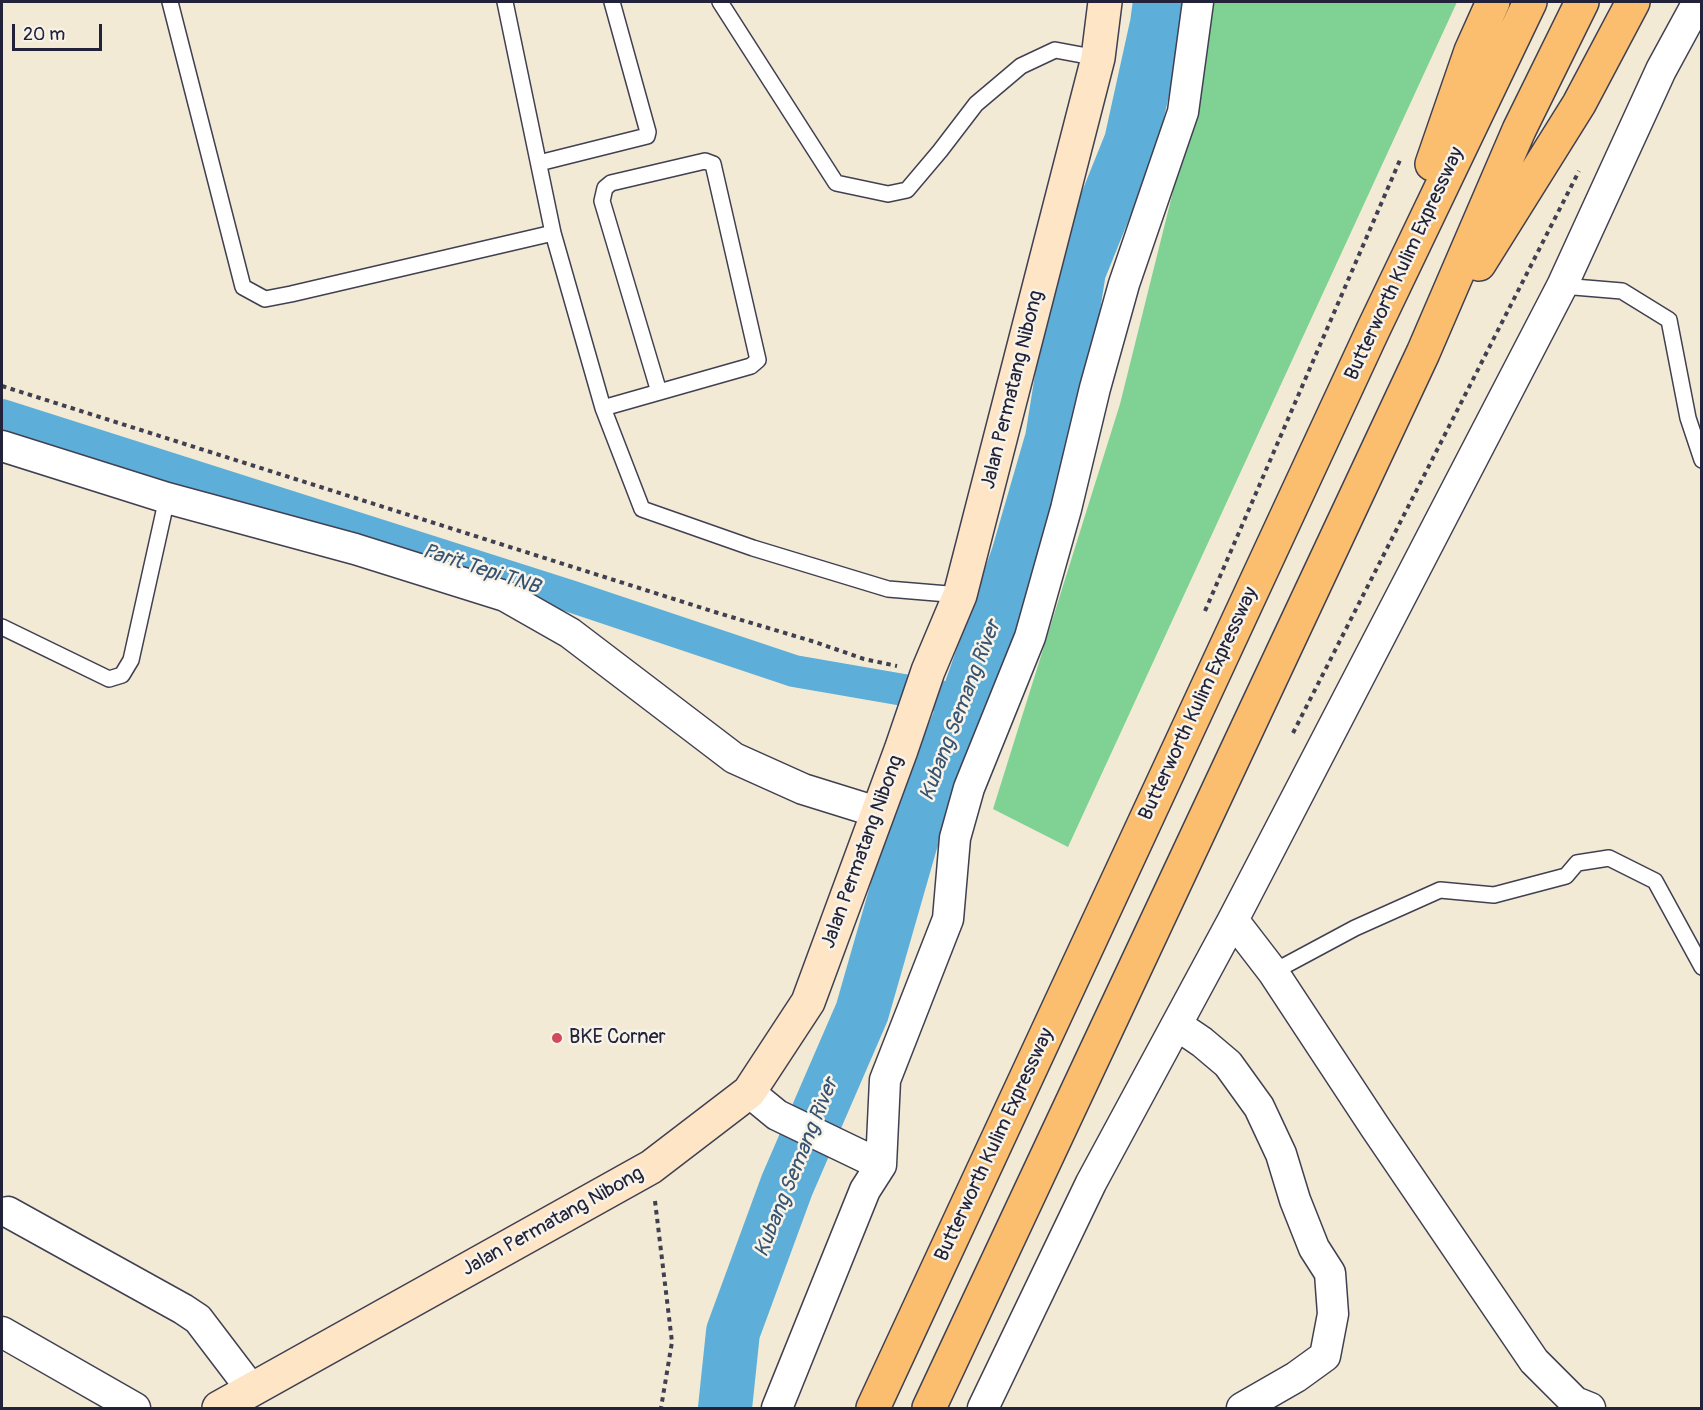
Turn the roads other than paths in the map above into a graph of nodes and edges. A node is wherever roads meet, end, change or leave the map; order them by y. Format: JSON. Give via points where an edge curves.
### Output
{"nodes":[{"id":1,"x":170,"y":2,"type":"edge"},
{"id":2,"x":505,"y":2,"type":"edge"},
{"id":3,"x":612,"y":2,"type":"edge"},
{"id":4,"x":720,"y":2,"type":"edge"},
{"id":5,"x":1105,"y":2,"type":"edge"},
{"id":6,"x":1198,"y":2,"type":"edge"},
{"id":7,"x":1493,"y":2,"type":"edge"},
{"id":8,"x":1530,"y":2,"type":"edge"},
{"id":9,"x":1582,"y":2,"type":"edge"},
{"id":10,"x":1633,"y":2,"type":"edge"},
{"id":11,"x":1699,"y":2,"type":"edge"},
{"id":12,"x":1098,"y":57,"type":"junction"},
{"id":13,"x":539,"y":163,"type":"junction"},
{"id":14,"x":554,"y":233,"type":"junction"},
{"id":15,"x":1562,"y":286,"type":"junction"},
{"id":16,"x":1373,"y":330,"type":"junction"},
{"id":17,"x":1423,"y":353,"type":"junction"},
{"id":18,"x":659,"y":392,"type":"junction"},
{"id":19,"x":603,"y":408,"type":"junction"},
{"id":20,"x":2,"y":446,"type":"edge"},
{"id":21,"x":1701,"y":460,"type":"edge"},
{"id":22,"x":167,"y":498,"type":"junction"},
{"id":23,"x":960,"y":596,"type":"junction"},
{"id":24,"x":2,"y":627,"type":"edge"},
{"id":25,"x":877,"y":812,"type":"junction"},
{"id":26,"x":1233,"y":921,"type":"junction"},
{"id":27,"x":1701,"y":967,"type":"edge"},
{"id":28,"x":1273,"y":972,"type":"junction"},
{"id":29,"x":1177,"y":1025,"type":"junction"},
{"id":30,"x":749,"y":1092,"type":"junction"},
{"id":31,"x":872,"y":1161,"type":"junction"},
{"id":32,"x":8,"y":1212,"type":"dead end"},
{"id":33,"x":2,"y":1332,"type":"edge"},
{"id":34,"x":252,"y":1390,"type":"junction"},
{"id":35,"x":135,"y":1408,"type":"edge"},
{"id":36,"x":219,"y":1408,"type":"edge"},
{"id":37,"x":777,"y":1408,"type":"edge"},
{"id":38,"x":873,"y":1408,"type":"edge"},
{"id":39,"x":928,"y":1408,"type":"edge"},
{"id":40,"x":983,"y":1408,"type":"edge"},
{"id":41,"x":1242,"y":1408,"type":"edge"},
{"id":42,"x":1590,"y":1408,"type":"edge"}],
"edges":[{"from":1,"to":14,"type":"lane","via":[[243,287],[265,299]]},
{"from":2,"to":13,"type":"lane"},
{"from":3,"to":13,"type":"lane","via":[[647,136]]},
{"from":4,"to":12,"type":"lane","via":[[836,183],[888,194],[907,190],[976,104],[1021,66],[1055,50]]},
{"from":5,"to":12,"type":"main road","name":"Jalan Permatang Nibong"},
{"from":6,"to":31,"type":"street","via":[[1183,112],[1124,284],[1030,637],[969,788],[955,838],[948,919],[885,1080]]},
{"from":7,"to":16,"type":"highway","via":[[1471,51]]},
{"from":8,"to":16,"type":"highway","name":"Butterworth Kulim Expressway"},
{"from":9,"to":17,"type":"highway","via":[[1520,130]]},
{"from":10,"to":17,"type":"highway","via":[[1579,104]]},
{"from":11,"to":15,"type":"street","via":[[1661,70]]},
{"from":12,"to":23,"type":"main road","name":"Jalan Permatang Nibong"},
{"from":13,"to":14,"type":"lane"},
{"from":14,"to":19,"type":"lane"},
{"from":15,"to":21,"type":"lane","via":[[1623,291],[1669,320],[1688,418]]},
{"from":15,"to":26,"type":"street"},
{"from":16,"to":38,"type":"highway","name":"Butterworth Kulim Expressway"},
{"from":17,"to":39,"type":"highway"},
{"from":18,"to":18,"type":"lane","via":[[751,366],[758,360],[713,164],[705,161],[611,183],[605,188],[602,201]]},
{"from":18,"to":19,"type":"lane"},
{"from":19,"to":23,"type":"lane","via":[[642,509],[888,589]]},
{"from":20,"to":22,"type":"street"},
{"from":22,"to":24,"type":"lane","via":[[131,660],[122,675],[109,679]]},
{"from":22,"to":25,"type":"street","via":[[355,549],[505,596],[570,633],[734,758],[803,789]]},
{"from":23,"to":25,"type":"main road","name":"Jalan Permatang Nibong"},
{"from":25,"to":30,"type":"main road","name":"Jalan Permatang Nibong","via":[[808,1002]]},
{"from":26,"to":28,"type":"street"},
{"from":26,"to":29,"type":"street"},
{"from":27,"to":28,"type":"lane","via":[[1655,881],[1609,858],[1577,863],[1566,876],[1494,895],[1440,890],[1355,928]]},
{"from":28,"to":42,"type":"street","via":[[1533,1361],[1575,1402]]},
{"from":29,"to":40,"type":"street","via":[[1091,1183]]},
{"from":29,"to":41,"type":"street","via":[[1228,1064],[1259,1107],[1281,1154],[1314,1248],[1330,1273],[1333,1314],[1325,1356]]},
{"from":30,"to":31,"type":"street","via":[[777,1115]]},
{"from":30,"to":34,"type":"main road","name":"Jalan Permatang Nibong","via":[[651,1167]]},
{"from":31,"to":37,"type":"street","via":[[865,1190]]},
{"from":32,"to":34,"type":"street","via":[[198,1319]]},
{"from":33,"to":35,"type":"street"},
{"from":34,"to":36,"type":"main road","name":"Jalan Permatang Nibong"}]}
